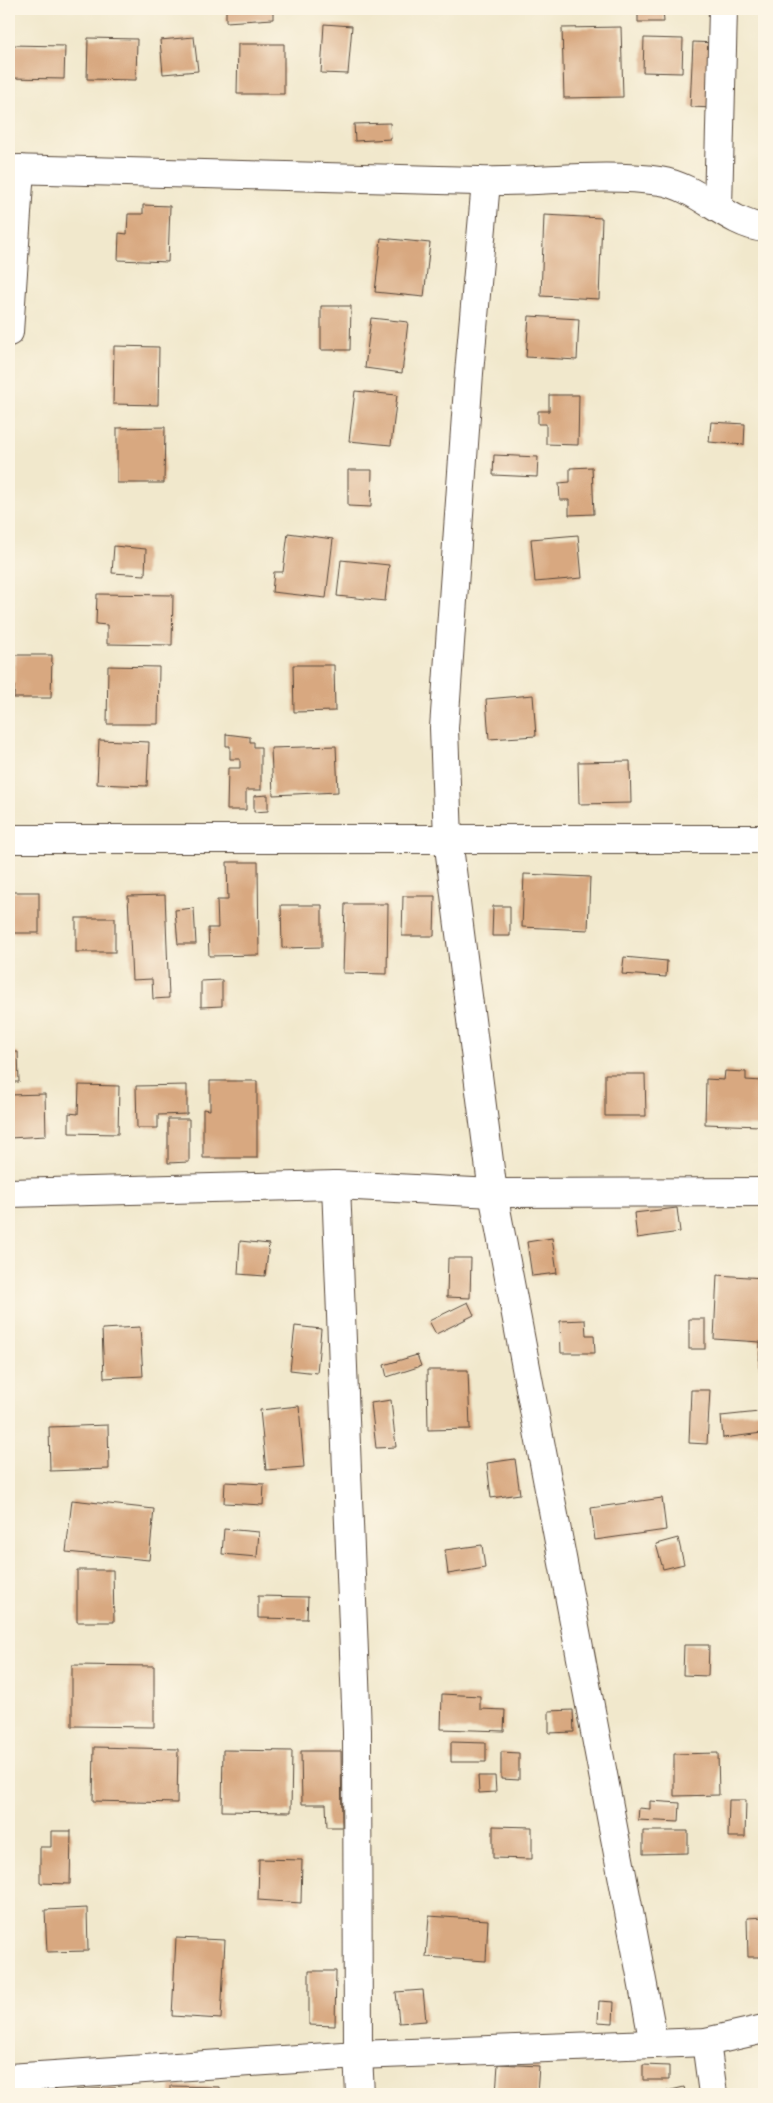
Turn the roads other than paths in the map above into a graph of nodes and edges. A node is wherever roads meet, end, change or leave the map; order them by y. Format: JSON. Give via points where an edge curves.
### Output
{"nodes":[{"id":1,"x":723,"y":9,"type":"edge"},
{"id":2,"x":15,"y":169,"type":"edge"},
{"id":3,"x":486,"y":182,"type":"junction"},
{"id":4,"x":718,"y":207,"type":"junction"},
{"id":5,"x":764,"y":228,"type":"edge"},
{"id":6,"x":9,"y":332,"type":"edge"},
{"id":7,"x":9,"y":839,"type":"edge"},
{"id":8,"x":448,"y":839,"type":"junction"},
{"id":9,"x":764,"y":839,"type":"edge"},
{"id":10,"x":336,"y":1185,"type":"junction"},
{"id":11,"x":9,"y":1192,"type":"edge"},
{"id":12,"x":764,"y":1192,"type":"edge"},
{"id":13,"x":493,"y":1193,"type":"junction"},
{"id":14,"x":764,"y":2028,"type":"edge"},
{"id":15,"x":706,"y":2042,"type":"junction"},
{"id":16,"x":654,"y":2044,"type":"junction"},
{"id":17,"x":358,"y":2055,"type":"junction"},
{"id":18,"x":9,"y":2078,"type":"edge"},
{"id":19,"x":360,"y":2094,"type":"edge"},
{"id":20,"x":713,"y":2094,"type":"edge"}],
"edges":[{"from":1,"to":4,"type":"street"},
{"from":2,"to":3,"type":"street"},
{"from":2,"to":6,"type":"street"},
{"from":3,"to":4,"type":"street","via":[[621,178],[662,182],[694,193]]},
{"from":3,"to":8,"type":"street","via":[[444,728]]},
{"from":4,"to":5,"type":"street","via":[[741,221]]},
{"from":7,"to":8,"type":"street"},
{"from":8,"to":9,"type":"street"},
{"from":8,"to":13,"type":"street"},
{"from":10,"to":11,"type":"street"},
{"from":10,"to":13,"type":"street"},
{"from":10,"to":17,"type":"street","via":[[357,1731]]},
{"from":12,"to":13,"type":"street"},
{"from":13,"to":16,"type":"street"},
{"from":14,"to":15,"type":"street"},
{"from":15,"to":16,"type":"street"},
{"from":15,"to":20,"type":"street"},
{"from":16,"to":17,"type":"street"},
{"from":17,"to":18,"type":"street"},
{"from":17,"to":19,"type":"street"}]}
